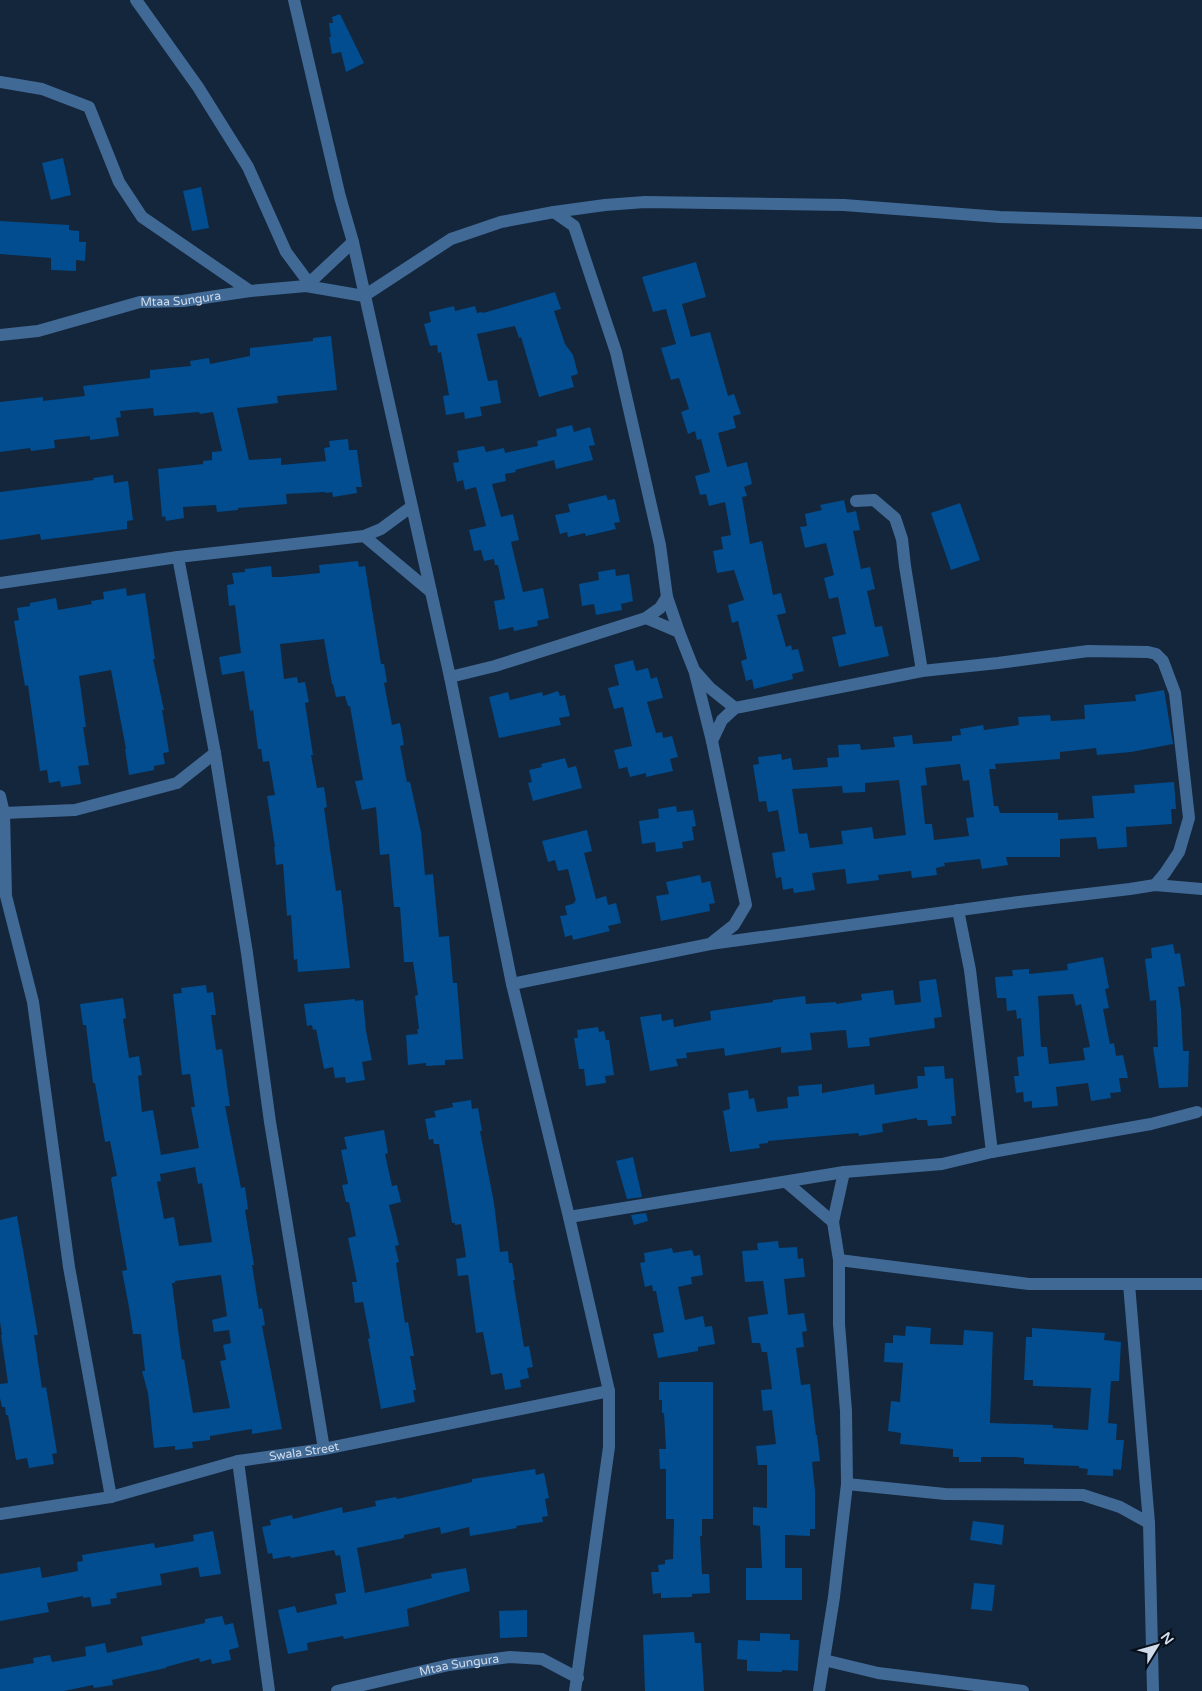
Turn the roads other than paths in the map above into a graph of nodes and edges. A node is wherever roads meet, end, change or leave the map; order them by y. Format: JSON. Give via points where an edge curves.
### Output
{"nodes":[{"id":1,"x":136,"y":0,"type":"edge"},
{"id":2,"x":294,"y":0,"type":"edge"},
{"id":3,"x":0,"y":82,"type":"edge"},
{"id":4,"x":554,"y":212,"type":"junction"},
{"id":5,"x":1202,"y":223,"type":"edge"},
{"id":6,"x":353,"y":242,"type":"junction"},
{"id":7,"x":307,"y":284,"type":"junction"},
{"id":8,"x":250,"y":291,"type":"junction"},
{"id":9,"x":364,"y":296,"type":"junction"},
{"id":10,"x":0,"y":335,"type":"edge"},
{"id":11,"x":856,"y":500,"type":"dead end"},
{"id":12,"x":411,"y":507,"type":"junction"},
{"id":13,"x":364,"y":536,"type":"junction"},
{"id":14,"x":178,"y":557,"type":"junction"},
{"id":15,"x":0,"y":583,"type":"edge"},
{"id":16,"x":431,"y":592,"type":"junction"},
{"id":17,"x":667,"y":597,"type":"junction"},
{"id":18,"x":646,"y":618,"type":"junction"},
{"id":19,"x":678,"y":632,"type":"junction"},
{"id":20,"x":694,"y":670,"type":"junction"},
{"id":21,"x":922,"y":671,"type":"junction"},
{"id":22,"x":450,"y":677,"type":"junction"},
{"id":23,"x":735,"y":708,"type":"junction"},
{"id":24,"x":712,"y":741,"type":"junction"},
{"id":25,"x":215,"y":753,"type":"junction"},
{"id":26,"x":0,"y":796,"type":"edge"},
{"id":27,"x":4,"y":813,"type":"junction"},
{"id":28,"x":1155,"y":885,"type":"junction"},
{"id":29,"x":1202,"y":889,"type":"edge"},
{"id":30,"x":958,"y":910,"type":"junction"},
{"id":31,"x":710,"y":944,"type":"junction"},
{"id":32,"x":512,"y":984,"type":"junction"},
{"id":33,"x":1197,"y":1112,"type":"dead end"},
{"id":34,"x":992,"y":1152,"type":"junction"},
{"id":35,"x":844,"y":1172,"type":"junction"},
{"id":36,"x":786,"y":1182,"type":"junction"},
{"id":37,"x":569,"y":1217,"type":"junction"},
{"id":38,"x":832,"y":1222,"type":"junction"},
{"id":39,"x":839,"y":1260,"type":"junction"},
{"id":40,"x":1129,"y":1284,"type":"junction"},
{"id":41,"x":1202,"y":1284,"type":"edge"},
{"id":42,"x":610,"y":1391,"type":"junction"},
{"id":43,"x":324,"y":1449,"type":"junction"},
{"id":44,"x":238,"y":1461,"type":"junction"},
{"id":45,"x":847,"y":1484,"type":"junction"},
{"id":46,"x":111,"y":1496,"type":"junction"},
{"id":47,"x":0,"y":1514,"type":"edge"},
{"id":48,"x":1149,"y":1523,"type":"junction"},
{"id":49,"x":824,"y":1660,"type":"junction"},
{"id":50,"x":578,"y":1678,"type":"junction"},
{"id":51,"x":269,"y":1691,"type":"edge"},
{"id":52,"x":337,"y":1691,"type":"edge"},
{"id":53,"x":576,"y":1691,"type":"edge"},
{"id":54,"x":819,"y":1691,"type":"edge"},
{"id":55,"x":1023,"y":1691,"type":"edge"},
{"id":56,"x":1153,"y":1691,"type":"edge"}],
"edges":[{"from":1,"to":7,"type":"street","via":[[198,87],[248,167],[286,252]]},
{"from":2,"to":6,"type":"street"},
{"from":3,"to":8,"type":"street","via":[[42,89],[89,107],[119,182],[142,217]]},
{"from":4,"to":5,"type":"street","via":[[645,202],[694,202],[844,205],[1000,217]]},
{"from":4,"to":9,"type":"street","via":[[501,222],[451,239]]},
{"from":4,"to":17,"type":"street","via":[[574,226],[616,352],[660,545]]},
{"from":6,"to":7,"type":"street"},
{"from":6,"to":9,"type":"street"},
{"from":7,"to":8,"type":"street","name":"Mtaa Sungura"},
{"from":7,"to":9,"type":"street","name":"Mtaa Sungura"},
{"from":8,"to":10,"type":"street","name":"Mtaa Sungura","via":[[182,301],[140,302],[38,331]]},
{"from":9,"to":12,"type":"street"},
{"from":11,"to":21,"type":"street","via":[[874,500],[895,518],[902,539]]},
{"from":12,"to":13,"type":"street","via":[[381,530]]},
{"from":12,"to":16,"type":"street"},
{"from":13,"to":14,"type":"street"},
{"from":13,"to":16,"type":"street"},
{"from":14,"to":15,"type":"street"},
{"from":14,"to":25,"type":"street"},
{"from":16,"to":22,"type":"street"},
{"from":17,"to":18,"type":"street","via":[[660,608]]},
{"from":17,"to":19,"type":"street"},
{"from":18,"to":19,"type":"street"},
{"from":18,"to":22,"type":"street"},
{"from":19,"to":20,"type":"street"},
{"from":20,"to":23,"type":"street"},
{"from":20,"to":24,"type":"street"},
{"from":21,"to":23,"type":"street"},
{"from":21,"to":28,"type":"street","via":[[1088,650],[1156,654],[1163,661],[1175,693],[1189,818],[1179,852]]},
{"from":22,"to":32,"type":"street"},
{"from":23,"to":24,"type":"street","via":[[722,720]]},
{"from":24,"to":31,"type":"street","via":[[746,905],[734,925]]},
{"from":25,"to":27,"type":"street","via":[[176,783],[75,810]]},
{"from":25,"to":43,"type":"street","via":[[270,1122]]},
{"from":26,"to":27,"type":"street"},
{"from":27,"to":46,"type":"street","via":[[6,896],[33,1002],[69,1267]]},
{"from":28,"to":29,"type":"street"},
{"from":28,"to":30,"type":"street"},
{"from":30,"to":31,"type":"street"},
{"from":30,"to":34,"type":"street","via":[[970,970]]},
{"from":31,"to":32,"type":"street"},
{"from":32,"to":37,"type":"street"},
{"from":33,"to":34,"type":"street","via":[[1151,1124]]},
{"from":34,"to":35,"type":"street","via":[[942,1164]]},
{"from":35,"to":36,"type":"street"},
{"from":35,"to":38,"type":"street"},
{"from":36,"to":37,"type":"street"},
{"from":36,"to":38,"type":"street"},
{"from":37,"to":42,"type":"street"},
{"from":38,"to":39,"type":"street"},
{"from":39,"to":40,"type":"street","via":[[1028,1284]]},
{"from":39,"to":45,"type":"street"},
{"from":40,"to":41,"type":"street"},
{"from":40,"to":48,"type":"street"},
{"from":42,"to":43,"type":"street","name":"Swala Street"},
{"from":42,"to":50,"type":"street","via":[[609,1447]]},
{"from":43,"to":44,"type":"street","name":"Swala Street"},
{"from":44,"to":46,"type":"street","name":"Swala Street"},
{"from":44,"to":51,"type":"street"},
{"from":45,"to":48,"type":"street","via":[[945,1494],[1083,1495],[1120,1507]]},
{"from":45,"to":49,"type":"street"},
{"from":46,"to":47,"type":"street","name":"Swala Street"},
{"from":48,"to":56,"type":"street"},
{"from":49,"to":54,"type":"street"},
{"from":49,"to":55,"type":"street","via":[[878,1673]]},
{"from":50,"to":52,"type":"street","name":"Mtaa Sungura","via":[[542,1659],[510,1657],[449,1665]]},
{"from":50,"to":53,"type":"street"}]}
